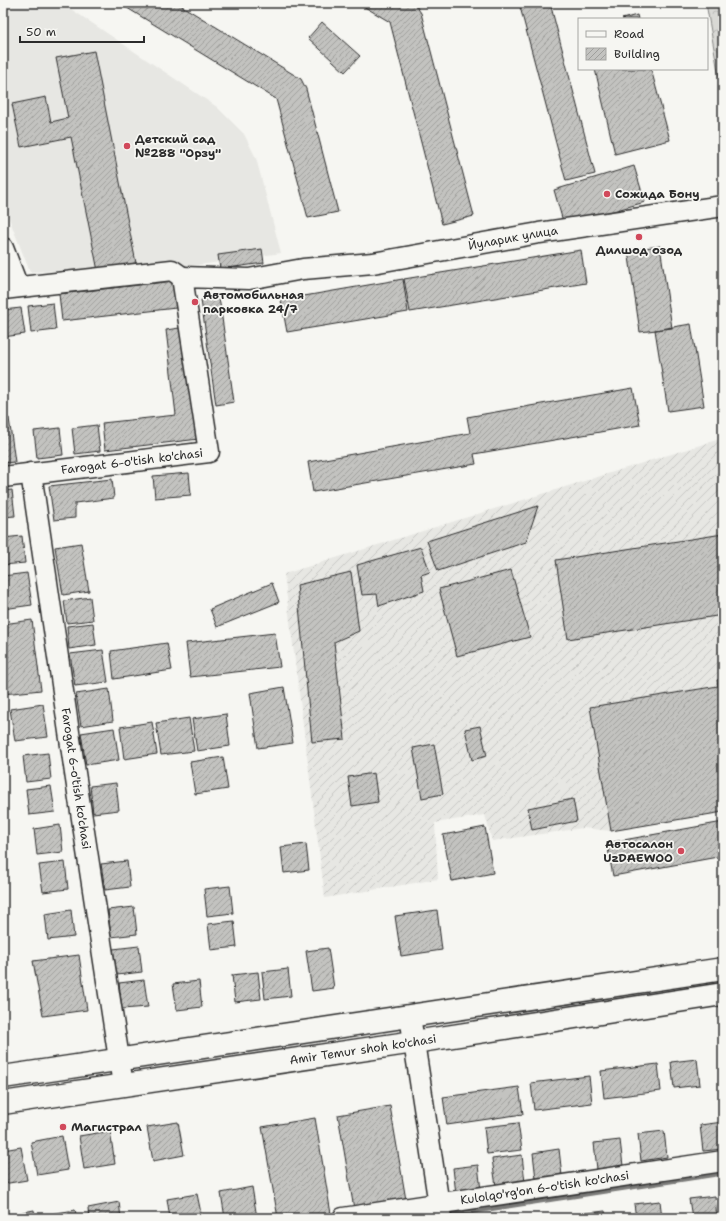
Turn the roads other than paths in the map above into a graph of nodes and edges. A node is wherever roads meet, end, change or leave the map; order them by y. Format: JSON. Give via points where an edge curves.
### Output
{"nodes":[{"id":1,"x":723,"y":206,"type":"edge"},
{"id":2,"x":3,"y":248,"type":"edge"},
{"id":3,"x":182,"y":277,"type":"junction"},
{"id":4,"x":11,"y":288,"type":"edge"},
{"id":5,"x":32,"y":472,"type":"junction"},
{"id":6,"x":3,"y":477,"type":"edge"},
{"id":7,"x":723,"y":969,"type":"edge"},
{"id":8,"x":723,"y":994,"type":"edge"},
{"id":9,"x":410,"y":1016,"type":"junction"},
{"id":10,"x":414,"y":1042,"type":"junction"},
{"id":11,"x":119,"y":1060,"type":"junction"},
{"id":12,"x":3,"y":1077,"type":"edge"},
{"id":13,"x":123,"y":1085,"type":"junction"},
{"id":14,"x":3,"y":1102,"type":"edge"},
{"id":15,"x":723,"y":1161,"type":"edge"},
{"id":16,"x":440,"y":1211,"type":"edge"},
{"id":17,"x":343,"y":1218,"type":"edge"}],
"edges":[{"from":1,"to":3,"type":"street","name":"Йуларик улица","via":[[539,233],[373,263],[303,269],[249,279]]},
{"from":2,"to":4,"type":"street"},
{"from":3,"to":4,"type":"street","name":"Йуларик улица","via":[[172,270]]},
{"from":3,"to":5,"type":"street","name":"Farogat 6-o'tish ko'chasi","via":[[209,452]]},
{"from":5,"to":6,"type":"street","name":"Farogat 6-o'tish ko'chasi"},
{"from":5,"to":11,"type":"street","name":"Farogat 6-o'tish ko'chasi"},
{"from":7,"to":9,"type":"main road","name":"Amir Temur shoh ko'chasi"},
{"from":8,"to":10,"type":"main road","name":"Amir Temur shoh ko'chasi"},
{"from":9,"to":10,"type":"street"},
{"from":9,"to":11,"type":"main road","name":"Amir Temur shoh ko'chasi"},
{"from":10,"to":13,"type":"main road","name":"Amir Temur shoh ko'chasi"},
{"from":10,"to":16,"type":"street"},
{"from":11,"to":12,"type":"main road","name":"Amir Temur shoh ko'chasi"},
{"from":11,"to":13,"type":"street","name":"Farogat 6-o'tish ko'chasi"},
{"from":13,"to":14,"type":"main road","name":"Amir Temur shoh ko'chasi"},
{"from":15,"to":16,"type":"street","name":"Kulolqo'rg'on 6-o'tish ko'chasi"},
{"from":16,"to":17,"type":"street","name":"Kulolqo'rg'on 6-o'tish ko'chasi"}]}
